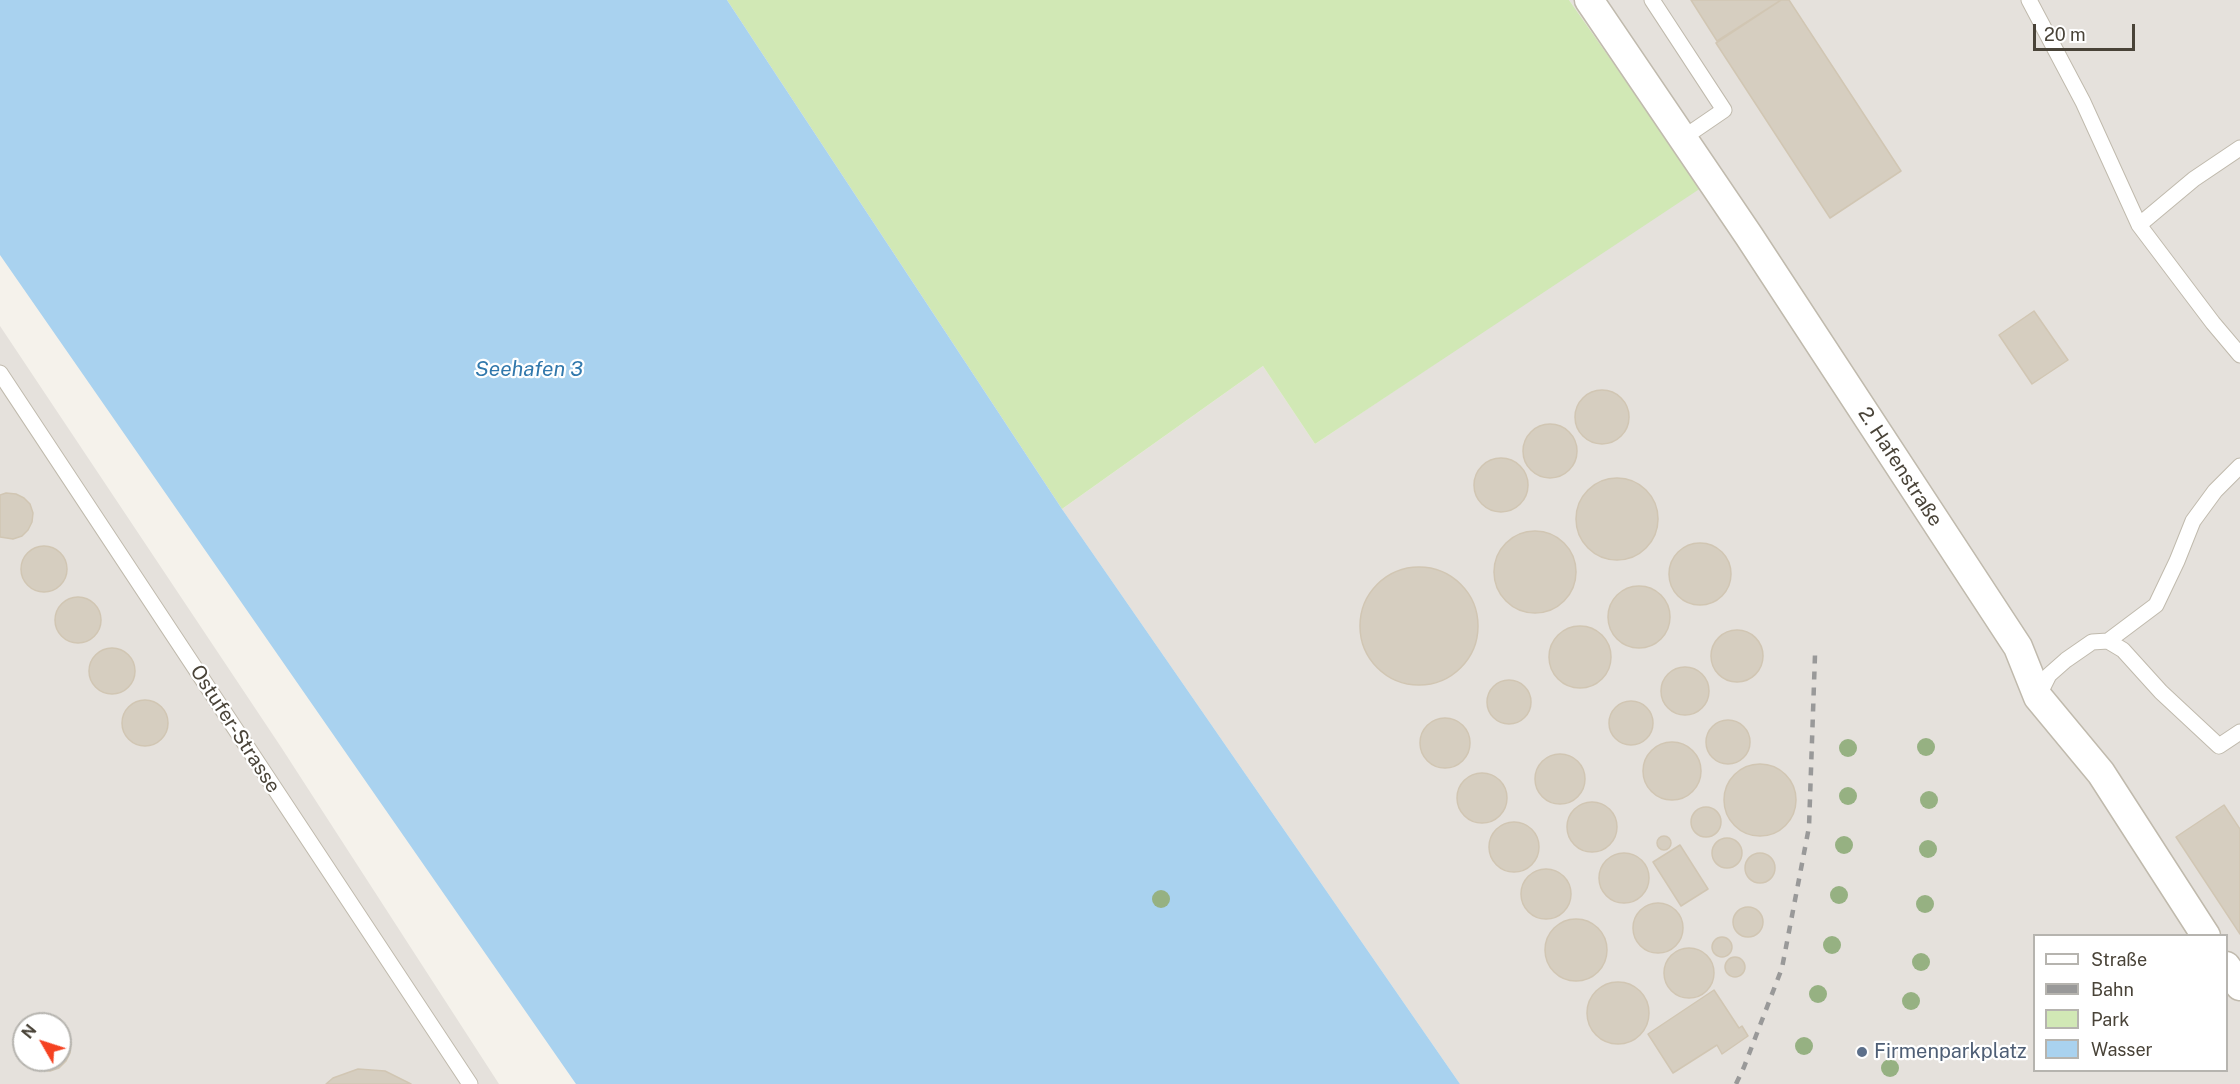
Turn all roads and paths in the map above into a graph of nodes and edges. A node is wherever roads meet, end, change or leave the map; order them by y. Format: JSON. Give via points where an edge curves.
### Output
{"nodes":[{"id":1,"x":1589,"y":0,"type":"edge"},
{"id":2,"x":1652,"y":0,"type":"edge"},
{"id":3,"x":2029,"y":0,"type":"edge"},
{"id":4,"x":1683,"y":138,"type":"junction"},
{"id":5,"x":2240,"y":148,"type":"edge"},
{"id":6,"x":2139,"y":225,"type":"junction"},
{"id":7,"x":2240,"y":355,"type":"edge"},
{"id":8,"x":0,"y":373,"type":"edge"},
{"id":9,"x":2240,"y":466,"type":"edge"},
{"id":10,"x":2108,"y":641,"type":"junction"},
{"id":11,"x":2038,"y":697,"type":"junction"},
{"id":12,"x":2240,"y":732,"type":"edge"},
{"id":13,"x":2205,"y":934,"type":"edge"},
{"id":14,"x":2228,"y":969,"type":"edge"},
{"id":15,"x":2240,"y":986,"type":"edge"},
{"id":16,"x":470,"y":1084,"type":"edge"}],
"edges":[{"from":1,"to":4,"type":"street","name":"2. Hafenstraße"},
{"from":2,"to":4,"type":"lane","via":[[1724,110]]},
{"from":3,"to":6,"type":"lane","via":[[2083,102]]},
{"from":4,"to":11,"type":"street","name":"2. Hafenstraße","via":[[2018,647]]},
{"from":5,"to":6,"type":"lane","via":[[2194,179]]},
{"from":6,"to":7,"type":"lane"},
{"from":8,"to":16,"type":"lane","name":"Ostufer-Strasse"},
{"from":9,"to":10,"type":"lane","via":[[2193,521],[2156,604]]},
{"from":10,"to":11,"type":"lane","via":[[2092,642],[2066,660],[2049,675]]},
{"from":10,"to":12,"type":"lane","via":[[2123,650],[2219,746]]},
{"from":11,"to":13,"type":"street","name":"2. Hafenstraße","via":[[2101,773]]},
{"from":14,"to":15,"type":"street"}]}
